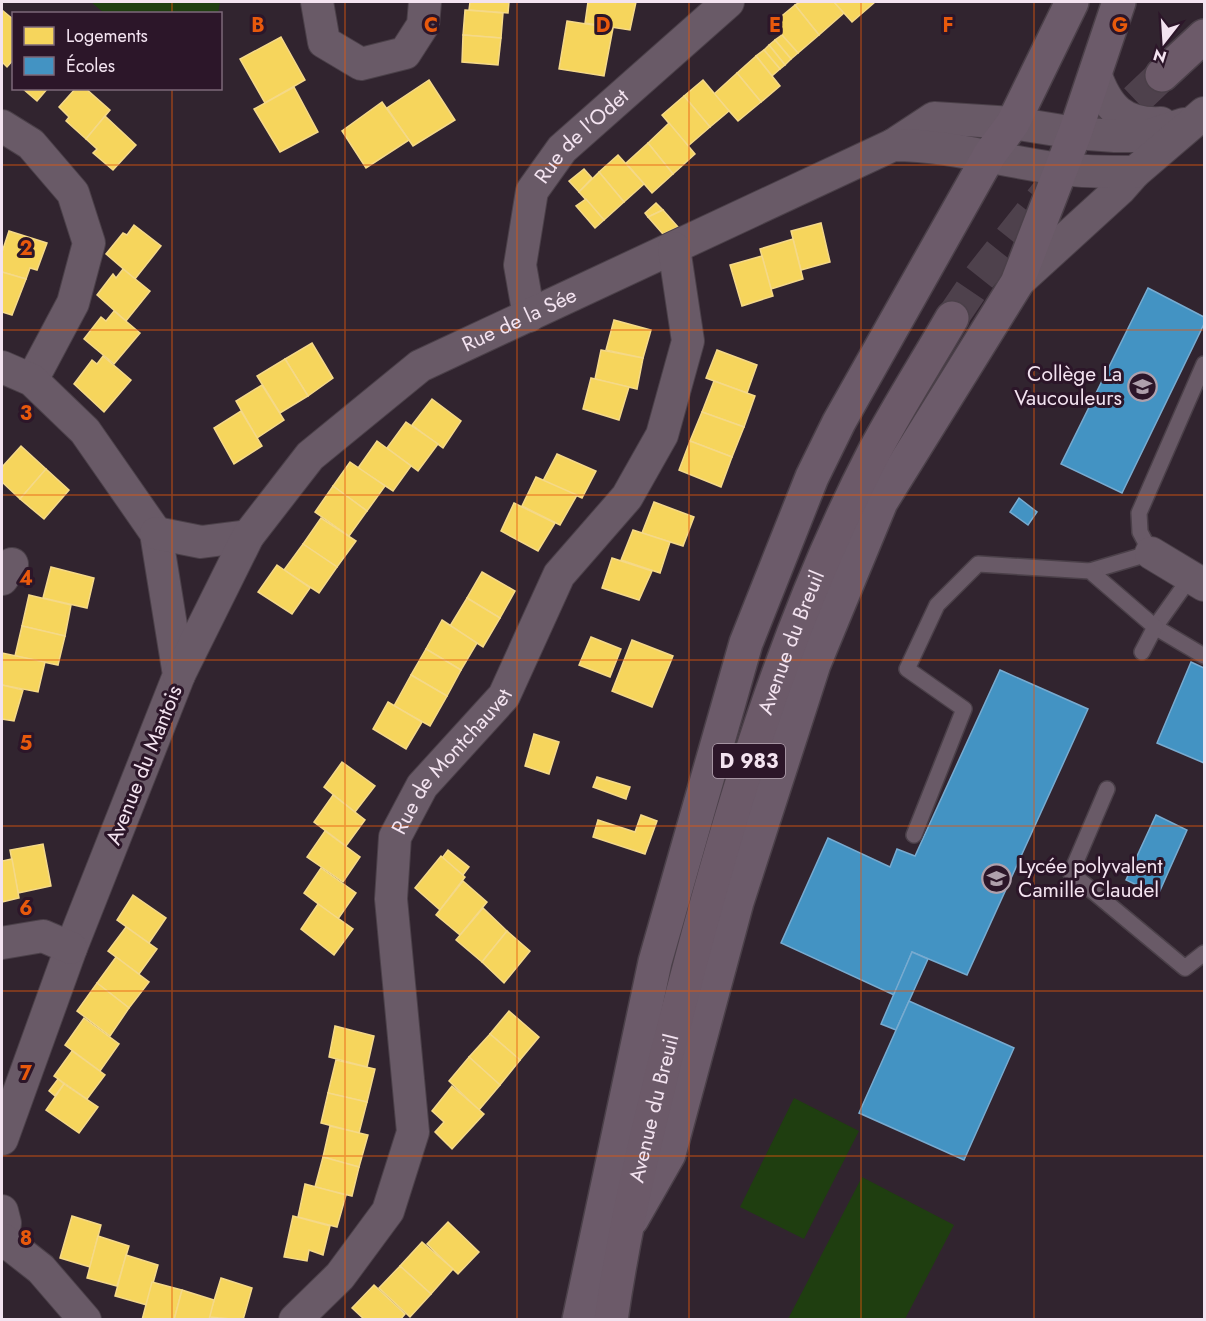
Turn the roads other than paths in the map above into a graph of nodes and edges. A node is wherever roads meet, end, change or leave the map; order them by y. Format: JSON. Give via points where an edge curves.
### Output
{"nodes":[{"id":1,"x":317,"y":2,"type":"edge"},
{"id":2,"x":425,"y":2,"type":"edge"},
{"id":3,"x":728,"y":2,"type":"edge"},
{"id":4,"x":1072,"y":2,"type":"edge"},
{"id":5,"x":1119,"y":2,"type":"edge"},
{"id":6,"x":1204,"y":36,"type":"edge"},
{"id":7,"x":1095,"y":73,"type":"junction"},
{"id":8,"x":1162,"y":75,"type":"tunnel mouth"},
{"id":9,"x":1198,"y":117,"type":"edge"},
{"id":10,"x":1013,"y":123,"type":"junction"},
{"id":11,"x":2,"y":126,"type":"edge"},
{"id":12,"x":1075,"y":134,"type":"junction"},
{"id":13,"x":893,"y":145,"type":"junction"},
{"id":14,"x":990,"y":154,"type":"junction"},
{"id":15,"x":1060,"y":169,"type":"junction"},
{"id":16,"x":1135,"y":172,"type":"junction"},
{"id":17,"x":674,"y":248,"type":"junction"},
{"id":18,"x":1017,"y":283,"type":"junction"},
{"id":19,"x":529,"y":316,"type":"junction"},
{"id":20,"x":952,"y":318,"type":"tunnel mouth"},
{"id":21,"x":1204,"y":364,"type":"edge"},
{"id":22,"x":2,"y":368,"type":"edge"},
{"id":23,"x":32,"y":380,"type":"junction"},
{"id":24,"x":156,"y":533,"type":"junction"},
{"id":25,"x":248,"y":536,"type":"junction"},
{"id":26,"x":1151,"y":553,"type":"junction"},
{"id":27,"x":1090,"y":571,"type":"junction"},
{"id":28,"x":1198,"y":580,"type":"edge"},
{"id":29,"x":1155,"y":627,"type":"junction"},
{"id":30,"x":1142,"y":652,"type":"dead end"},
{"id":31,"x":1204,"y":656,"type":"edge"},
{"id":32,"x":179,"y":675,"type":"junction"},
{"id":33,"x":1107,"y":789,"type":"dead end"},
{"id":34,"x":914,"y":835,"type":"dead end"},
{"id":35,"x":2,"y":943,"type":"edge"},
{"id":36,"x":71,"y":948,"type":"junction"},
{"id":37,"x":1204,"y":953,"type":"edge"},
{"id":38,"x":2,"y":1139,"type":"edge"},
{"id":39,"x":2,"y":1232,"type":"edge"},
{"id":40,"x":624,"y":1234,"type":"junction"},
{"id":41,"x":300,"y":1318,"type":"edge"},
{"id":42,"x":85,"y":1320,"type":"edge"},
{"id":43,"x":579,"y":1320,"type":"edge"},
{"id":44,"x":597,"y":1320,"type":"edge"},
{"id":45,"x":611,"y":1320,"type":"edge"}],
"edges":[{"from":1,"to":2,"type":"street","via":[[324,42],[361,64],[405,53],[423,25]]},
{"from":3,"to":19,"type":"street","name":"Rue de l'Odet","via":[[562,149],[532,191],[520,265]]},
{"from":4,"to":10,"type":"main road"},
{"from":5,"to":7,"type":"main road"},
{"from":6,"to":8,"type":"main road"},
{"from":7,"to":9,"type":"street","via":[[1103,96],[1118,112],[1142,124]]},
{"from":7,"to":12,"type":"main road"},
{"from":9,"to":12,"type":"street","via":[[1147,136]]},
{"from":9,"to":16,"type":"street"},
{"from":10,"to":12,"type":"street"},
{"from":10,"to":13,"type":"street","via":[[934,118]]},
{"from":10,"to":14,"type":"main road"},
{"from":11,"to":23,"type":"street","via":[[31,144],[74,193],[89,243],[73,303]]},
{"from":12,"to":15,"type":"main road"},
{"from":13,"to":14,"type":"street","name":"Rue de la Sée"},
{"from":13,"to":17,"type":"street","name":"Rue de la Sée"},
{"from":14,"to":15,"type":"street","name":"Rue de la Sée"},
{"from":14,"to":43,"type":"main road","via":[[839,422],[812,477],[746,643],[655,962]]},
{"from":15,"to":16,"type":"street","name":"Rue de la Sée"},
{"from":15,"to":18,"type":"main road"},
{"from":16,"to":18,"type":"street"},
{"from":17,"to":19,"type":"street","name":"Rue de la Sée"},
{"from":17,"to":41,"type":"street","name":"Rue de Montchauvet","via":[[688,341],[662,435],[627,497],[560,575],[504,696],[422,786],[395,837],[391,899],[413,1132],[388,1211],[340,1276]]},
{"from":18,"to":40,"type":"main road","via":[[881,502],[814,663],[737,902],[669,1155]]},
{"from":19,"to":25,"type":"street","name":"Rue de la Sée","via":[[420,366],[310,456]]},
{"from":20,"to":40,"type":"main road","name":"Avenue du Breuil","number":"D 983","via":[[874,452],[788,646],[704,911]]},
{"from":21,"to":26,"type":"lane","via":[[1139,513],[1140,532]]},
{"from":22,"to":23,"type":"street","name":"Avenue du Mantois"},
{"from":23,"to":24,"type":"street","name":"Avenue du Mantois","via":[[85,431]]},
{"from":24,"to":25,"type":"street","via":[[201,542]]},
{"from":24,"to":32,"type":"street","name":"Avenue du Mantois"},
{"from":25,"to":32,"type":"street","name":"Rue de la Sée"},
{"from":26,"to":27,"type":"lane"},
{"from":26,"to":28,"type":"street"},
{"from":27,"to":29,"type":"lane"},
{"from":27,"to":34,"type":"lane","via":[[978,564],[937,605],[907,669],[963,709]]},
{"from":28,"to":29,"type":"lane"},
{"from":29,"to":30,"type":"lane"},
{"from":29,"to":31,"type":"lane"},
{"from":32,"to":36,"type":"street","name":"Avenue du Mantois"},
{"from":33,"to":37,"type":"lane","via":[[1071,873],[1185,968]]},
{"from":35,"to":36,"type":"street","via":[[43,936]]},
{"from":36,"to":38,"type":"street","name":"Avenue du Mantois"},
{"from":39,"to":42,"type":"street"},
{"from":40,"to":44,"type":"main road","name":"Avenue du Breuil"},
{"from":40,"to":45,"type":"main road","name":"Avenue du Breuil","number":"D 983"}]}
